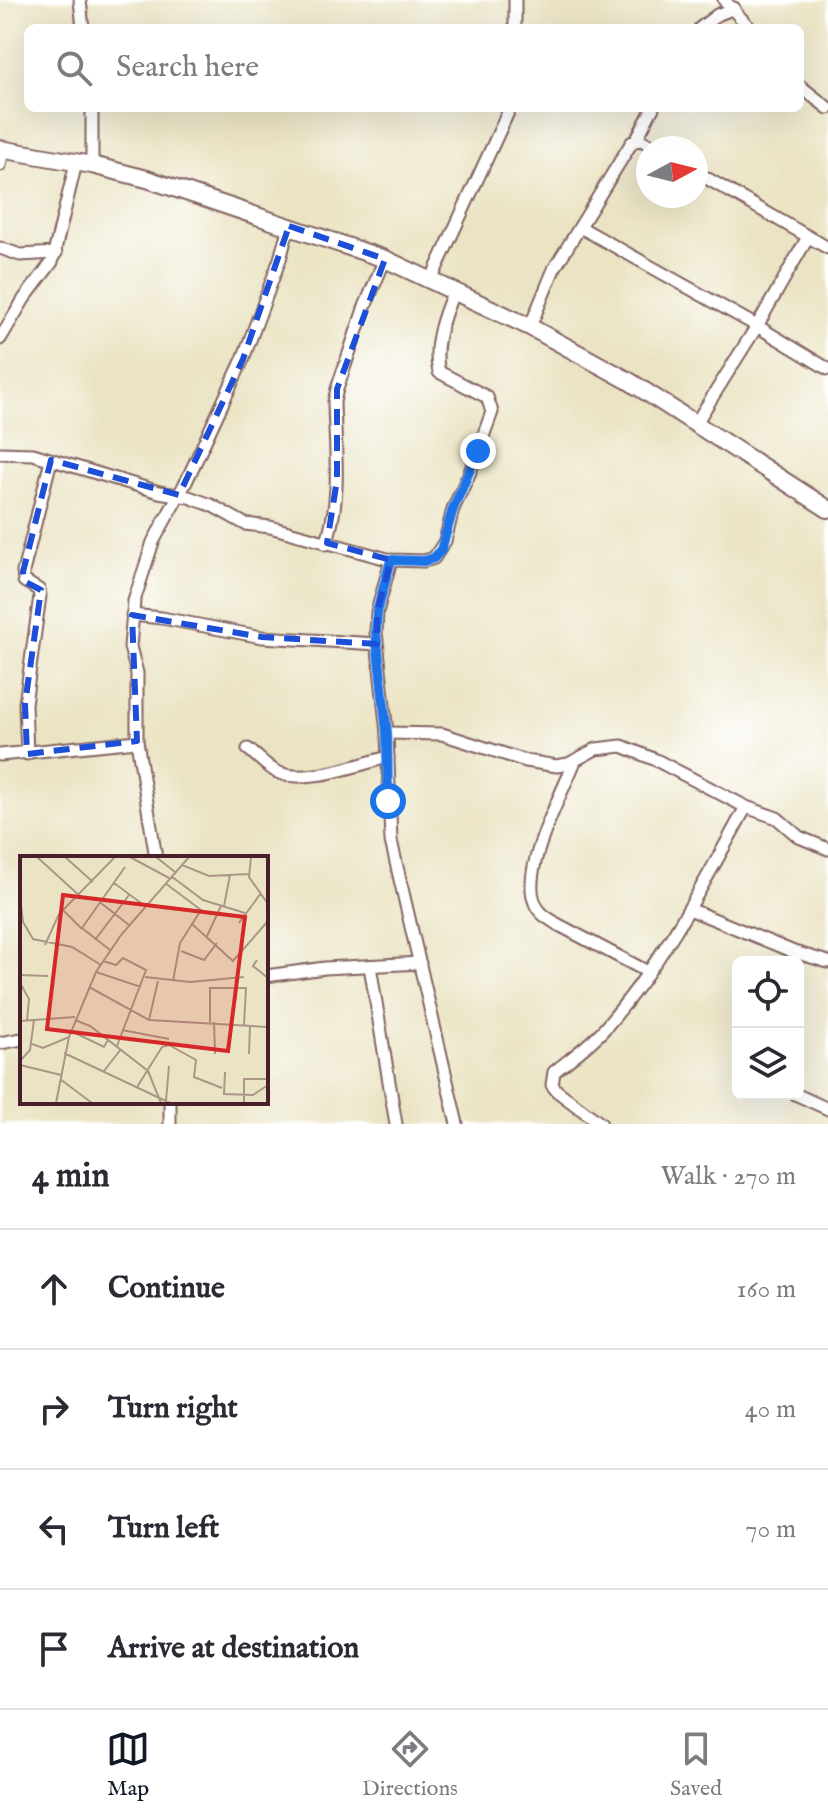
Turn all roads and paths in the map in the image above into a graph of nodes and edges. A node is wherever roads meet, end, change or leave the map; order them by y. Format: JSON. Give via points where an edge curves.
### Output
{"nodes":[{"id":1,"x":80,"y":0,"type":"edge"},
{"id":2,"x":515,"y":0,"type":"edge"},
{"id":3,"x":724,"y":0,"type":"edge"},
{"id":4,"x":734,"y":8,"type":"junction"},
{"id":5,"x":83,"y":24,"type":"edge"},
{"id":6,"x":515,"y":24,"type":"edge"},
{"id":7,"x":705,"y":24,"type":"edge"},
{"id":8,"x":747,"y":24,"type":"edge"},
{"id":9,"x":804,"y":89,"type":"edge"},
{"id":10,"x":828,"y":108,"type":"edge"},
{"id":11,"x":91,"y":112,"type":"edge"},
{"id":12,"x":508,"y":112,"type":"edge"},
{"id":13,"x":651,"y":112,"type":"edge"},
{"id":14,"x":638,"y":136,"type":"edge"},
{"id":15,"x":636,"y":140,"type":"edge"},
{"id":16,"x":1,"y":154,"type":"edge"},
{"id":17,"x":84,"y":164,"type":"junction"},
{"id":18,"x":708,"y":179,"type":"edge"},
{"id":19,"x":289,"y":226,"type":"junction"},
{"id":20,"x":580,"y":227,"type":"junction"},
{"id":21,"x":808,"y":237,"type":"junction"},
{"id":22,"x":0,"y":248,"type":"edge"},
{"id":23,"x":828,"y":248,"type":"edge"},
{"id":24,"x":56,"y":253,"type":"junction"},
{"id":25,"x":385,"y":259,"type":"junction"},
{"id":26,"x":431,"y":280,"type":"junction"},
{"id":27,"x":454,"y":291,"type":"junction"},
{"id":28,"x":757,"y":326,"type":"junction"},
{"id":29,"x":530,"y":327,"type":"junction"},
{"id":30,"x":0,"y":339,"type":"edge"},
{"id":31,"x":828,"y":369,"type":"edge"},
{"id":32,"x":696,"y":423,"type":"junction"},
{"id":33,"x":0,"y":453,"type":"edge"},
{"id":34,"x":51,"y":460,"type":"junction"},
{"id":35,"x":179,"y":495,"type":"junction"},
{"id":36,"x":826,"y":502,"type":"edge"},
{"id":37,"x":326,"y":544,"type":"junction"},
{"id":38,"x":391,"y":560,"type":"junction"},
{"id":39,"x":132,"y":615,"type":"junction"},
{"id":40,"x":377,"y":644,"type":"junction"},
{"id":41,"x":387,"y":733,"type":"junction"},
{"id":42,"x":137,"y":741,"type":"junction"},
{"id":43,"x":248,"y":749,"type":"dead end"},
{"id":44,"x":27,"y":754,"type":"junction"},
{"id":45,"x":0,"y":755,"type":"edge"},
{"id":46,"x":388,"y":757,"type":"junction"},
{"id":47,"x":575,"y":761,"type":"junction"},
{"id":48,"x":746,"y":807,"type":"junction"},
{"id":49,"x":828,"y":849,"type":"edge"},
{"id":50,"x":156,"y":856,"type":"edge"},
{"id":51,"x":689,"y":909,"type":"junction"},
{"id":52,"x":828,"y":962,"type":"edge"},
{"id":53,"x":420,"y":963,"type":"junction"},
{"id":54,"x":370,"y":966,"type":"junction"},
{"id":55,"x":648,"y":972,"type":"junction"},
{"id":56,"x":268,"y":976,"type":"edge"},
{"id":57,"x":20,"y":1039,"type":"edge"},
{"id":58,"x":0,"y":1043,"type":"edge"},
{"id":59,"x":804,"y":1098,"type":"edge"},
{"id":60,"x":828,"y":1109,"type":"edge"},
{"id":61,"x":396,"y":1124,"type":"edge"},
{"id":62,"x":457,"y":1124,"type":"edge"},
{"id":63,"x":601,"y":1124,"type":"edge"}],
"edges":[{"from":1,"to":5,"type":"street"},
{"from":2,"to":6,"type":"street"},
{"from":3,"to":4,"type":"street"},
{"from":4,"to":7,"type":"street"},
{"from":4,"to":8,"type":"street"},
{"from":9,"to":10,"type":"street"},
{"from":11,"to":17,"type":"street"},
{"from":12,"to":26,"type":"street"},
{"from":13,"to":14,"type":"street"},
{"from":15,"to":20,"type":"street"},
{"from":16,"to":17,"type":"street"},
{"from":17,"to":19,"type":"street"},
{"from":17,"to":24,"type":"street"},
{"from":18,"to":21,"type":"street"},
{"from":19,"to":25,"type":"street"},
{"from":19,"to":35,"type":"street","via":[[243,359]]},
{"from":20,"to":28,"type":"street"},
{"from":20,"to":29,"type":"street","via":[[547,283]]},
{"from":21,"to":23,"type":"street"},
{"from":21,"to":28,"type":"street"},
{"from":22,"to":24,"type":"street","via":[[20,255]]},
{"from":24,"to":30,"type":"street"},
{"from":25,"to":26,"type":"street"},
{"from":25,"to":37,"type":"street","via":[[334,402],[337,480]]},
{"from":26,"to":27,"type":"street"},
{"from":27,"to":29,"type":"street"},
{"from":27,"to":38,"type":"street","via":[[439,339],[439,372],[487,397],[492,412],[441,550],[424,561]]},
{"from":28,"to":31,"type":"street"},
{"from":28,"to":32,"type":"street"},
{"from":29,"to":32,"type":"street"},
{"from":32,"to":36,"type":"street"},
{"from":33,"to":34,"type":"street"},
{"from":34,"to":35,"type":"street"},
{"from":34,"to":44,"type":"street","via":[[23,572],[24,581],[40,596],[25,704]]},
{"from":35,"to":37,"type":"street","via":[[245,524]]},
{"from":35,"to":39,"type":"street","via":[[153,542]]},
{"from":37,"to":38,"type":"street"},
{"from":38,"to":40,"type":"street","via":[[377,612]]},
{"from":39,"to":40,"type":"street","via":[[292,641]]},
{"from":39,"to":42,"type":"street"},
{"from":40,"to":41,"type":"street"},
{"from":41,"to":46,"type":"street"},
{"from":41,"to":47,"type":"street","via":[[442,734],[535,763],[562,766]]},
{"from":42,"to":44,"type":"street"},
{"from":42,"to":50,"type":"street"},
{"from":43,"to":46,"type":"street","via":[[274,771],[303,777]]},
{"from":44,"to":45,"type":"street"},
{"from":46,"to":53,"type":"street","via":[[394,860]]},
{"from":47,"to":48,"type":"street","via":[[596,749],[622,746]]},
{"from":47,"to":55,"type":"street","via":[[534,861],[535,904],[545,917]]},
{"from":48,"to":49,"type":"street","via":[[777,818],[799,837]]},
{"from":48,"to":51,"type":"street"},
{"from":51,"to":52,"type":"street"},
{"from":51,"to":55,"type":"street"},
{"from":53,"to":54,"type":"street"},
{"from":53,"to":62,"type":"street"},
{"from":54,"to":56,"type":"street"},
{"from":54,"to":61,"type":"street"},
{"from":55,"to":63,"type":"street","via":[[603,1030],[552,1077],[557,1091]]},
{"from":57,"to":58,"type":"street"},
{"from":59,"to":60,"type":"street"}]}
